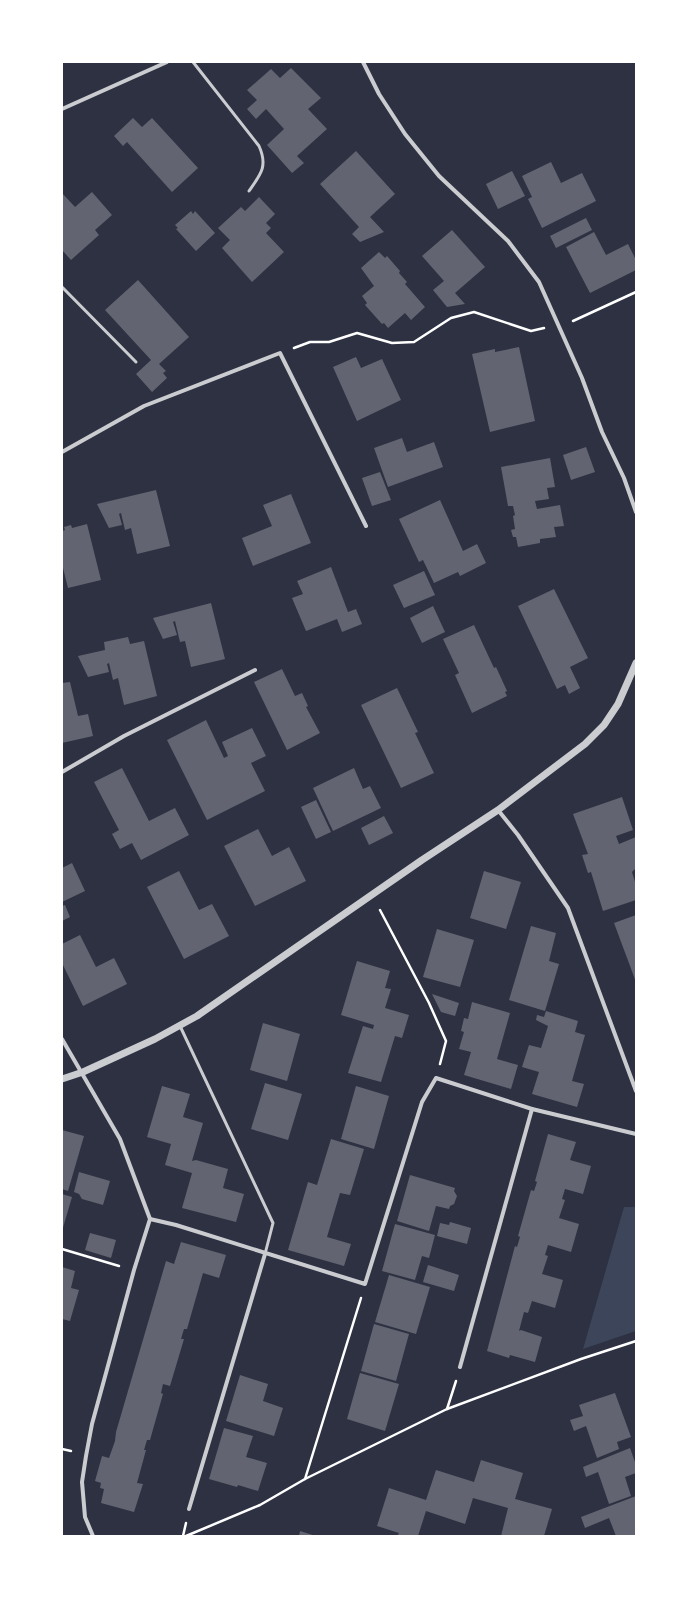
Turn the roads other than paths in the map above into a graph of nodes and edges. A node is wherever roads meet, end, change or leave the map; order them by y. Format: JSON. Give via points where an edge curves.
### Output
{"nodes":[{"id":1,"x":167,"y":62,"type":"edge"},
{"id":2,"x":193,"y":62,"type":"edge"},
{"id":3,"x":363,"y":62,"type":"edge"},
{"id":4,"x":62,"y":109,"type":"edge"},
{"id":5,"x":249,"y":191,"type":"dead end"},
{"id":6,"x":62,"y":287,"type":"edge"},
{"id":7,"x":136,"y":362,"type":"dead end"},
{"id":8,"x":62,"y":452,"type":"edge"},
{"id":9,"x":636,"y":512,"type":"edge"},
{"id":10,"x":366,"y":526,"type":"dead end"},
{"id":11,"x":636,"y":663,"type":"edge"},
{"id":12,"x":255,"y":670,"type":"dead end"},
{"id":13,"x":62,"y":772,"type":"edge"},
{"id":14,"x":498,"y":810,"type":"junction"},
{"id":15,"x":180,"y":1026,"type":"junction"},
{"id":16,"x":62,"y":1039,"type":"edge"},
{"id":17,"x":83,"y":1072,"type":"junction"},
{"id":18,"x":62,"y":1079,"type":"edge"},
{"id":19,"x":636,"y":1091,"type":"edge"},
{"id":20,"x":532,"y":1109,"type":"junction"},
{"id":21,"x":636,"y":1134,"type":"edge"},
{"id":22,"x":150,"y":1219,"type":"junction"},
{"id":23,"x":265,"y":1254,"type":"junction"},
{"id":24,"x":460,"y":1367,"type":"road end"},
{"id":25,"x":190,"y":1509,"type":"dead end"},
{"id":26,"x":93,"y":1536,"type":"edge"}],
"edges":[{"from":1,"to":4,"type":"street"},
{"from":2,"to":5,"type":"lane","via":[[259,146],[264,156],[263,172]]},
{"from":3,"to":9,"type":"street","via":[[379,94],[405,134],[439,176],[508,241],[539,282],[582,378]]},
{"from":6,"to":7,"type":"lane"},
{"from":8,"to":10,"type":"street","via":[[144,406],[280,352]]},
{"from":11,"to":14,"type":"street","via":[[618,704],[604,725],[585,744]]},
{"from":12,"to":13,"type":"street","via":[[124,736]]},
{"from":14,"to":15,"type":"street"},
{"from":14,"to":19,"type":"street","via":[[568,908]]},
{"from":15,"to":17,"type":"street"},
{"from":15,"to":23,"type":"lane","via":[[273,1223]]},
{"from":16,"to":17,"type":"street"},
{"from":17,"to":18,"type":"street"},
{"from":17,"to":22,"type":"street","via":[[120,1139]]},
{"from":20,"to":21,"type":"street"},
{"from":20,"to":23,"type":"street","via":[[436,1078],[422,1102],[365,1284]]},
{"from":20,"to":24,"type":"street"},
{"from":22,"to":23,"type":"street"},
{"from":22,"to":26,"type":"street","via":[[92,1424],[83,1476],[85,1517]]},
{"from":23,"to":25,"type":"street"}]}
